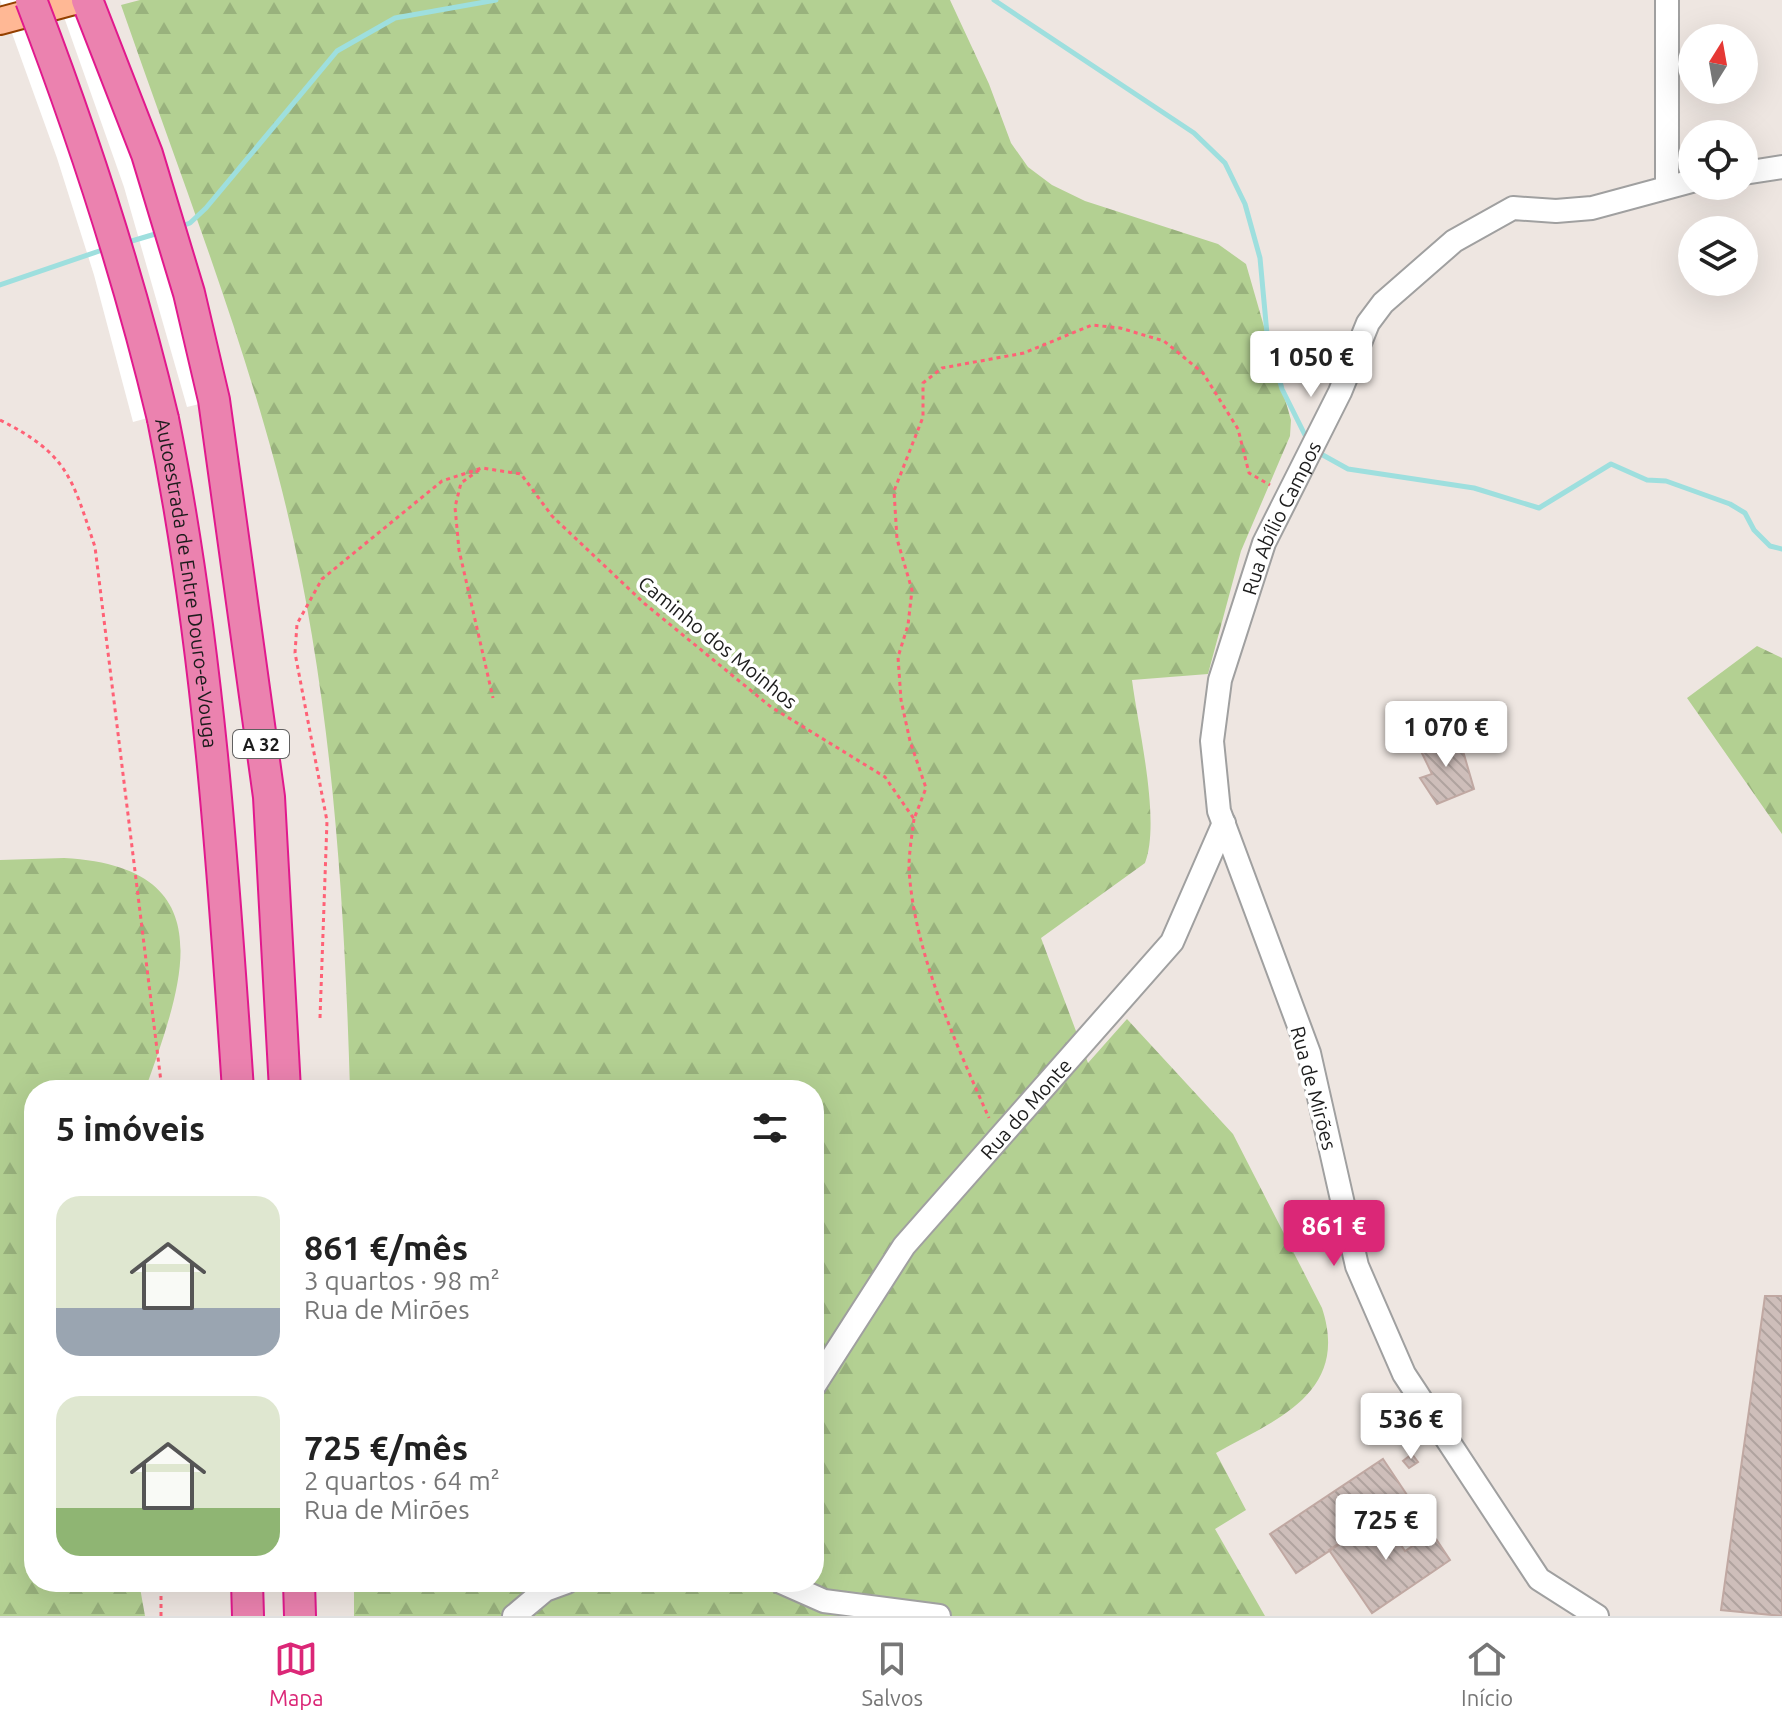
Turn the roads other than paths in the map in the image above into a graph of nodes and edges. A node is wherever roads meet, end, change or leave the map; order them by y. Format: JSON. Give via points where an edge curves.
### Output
{"nodes":[{"id":1,"x":31,"y":0,"type":"edge"},
{"id":2,"x":78,"y":0,"type":"edge"},
{"id":3,"x":87,"y":0,"type":"edge"},
{"id":4,"x":1667,"y":0,"type":"edge"},
{"id":5,"x":0,"y":21,"type":"edge"},
{"id":6,"x":1782,"y":167,"type":"edge"},
{"id":7,"x":1758,"y":171,"type":"edge"},
{"id":8,"x":1678,"y":183,"type":"edge"},
{"id":9,"x":1667,"y":185,"type":"junction"},
{"id":10,"x":1224,"y":823,"type":"junction"},
{"id":11,"x":237,"y":1080,"type":"edge"},
{"id":12,"x":284,"y":1080,"type":"edge"},
{"id":13,"x":824,"y":1370,"type":"edge"},
{"id":14,"x":247,"y":1592,"type":"edge"},
{"id":15,"x":299,"y":1592,"type":"edge"},
{"id":16,"x":543,"y":1592,"type":"edge"},
{"id":17,"x":804,"y":1592,"type":"edge"},
{"id":18,"x":248,"y":1616,"type":"edge"},
{"id":19,"x":300,"y":1616,"type":"edge"},
{"id":20,"x":514,"y":1616,"type":"edge"},
{"id":21,"x":939,"y":1616,"type":"edge"},
{"id":22,"x":1597,"y":1616,"type":"edge"}],
"edges":[{"from":1,"to":11,"type":"highway","name":"Autoestrada de Entre Douro-e-Vouga","number":"A 32","bridge":true,"via":[[100,187],[136,306],[183,521],[220,810]]},
{"from":2,"to":5,"type":"main road"},
{"from":3,"to":12,"type":"highway","number":"A 32","via":[[147,154],[214,400],[269,797]]},
{"from":4,"to":9,"type":"street"},
{"from":6,"to":7,"type":"street"},
{"from":8,"to":9,"type":"street","name":"Rua Abílio Campos"},
{"from":9,"to":10,"type":"street","name":"Rua Abílio Campos","via":[[1592,208],[1513,208],[1454,241],[1383,303],[1368,323],[1340,392],[1264,543],[1220,680],[1212,741]]},
{"from":10,"to":13,"type":"street","name":"Rua do Monte","via":[[1172,942],[904,1246]]},
{"from":10,"to":22,"type":"street","name":"Rua de Mirões","via":[[1309,1053],[1357,1266],[1404,1374],[1539,1579]]},
{"from":14,"to":18,"type":"highway"},
{"from":15,"to":19,"type":"highway"},
{"from":16,"to":20,"type":"street"},
{"from":17,"to":21,"type":"street","via":[[824,1601]]}]}
